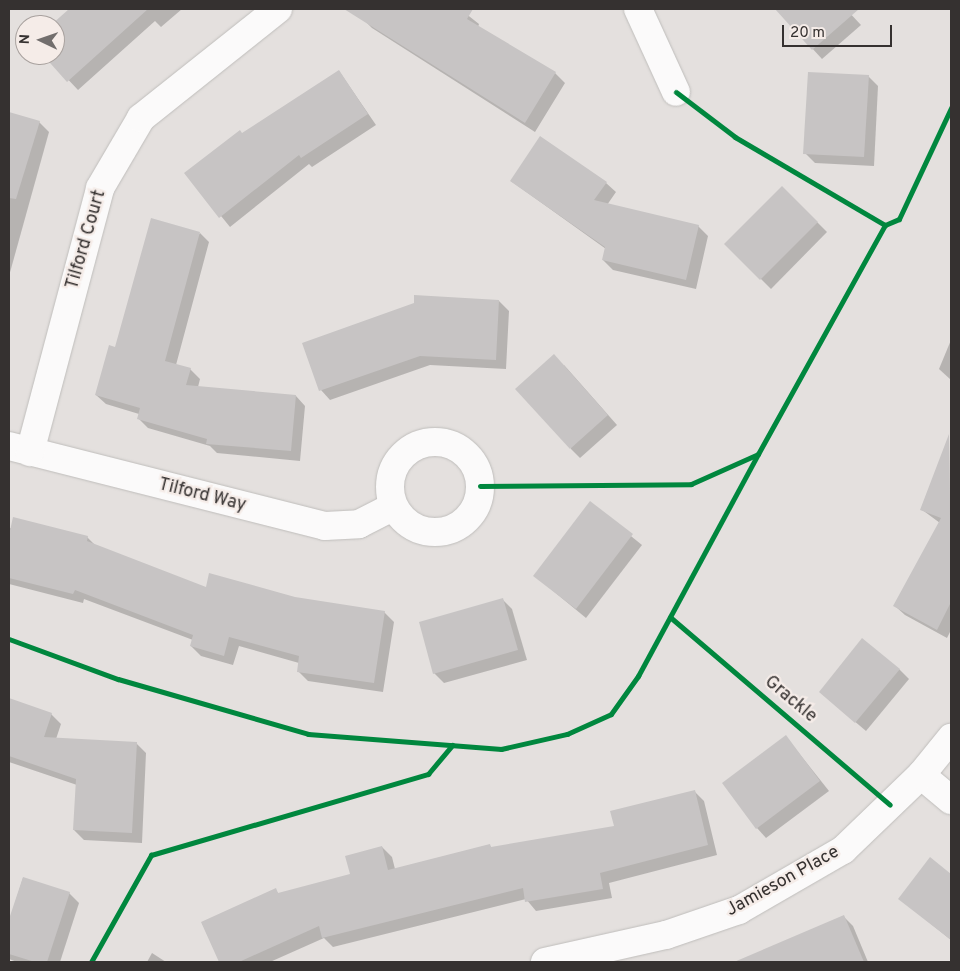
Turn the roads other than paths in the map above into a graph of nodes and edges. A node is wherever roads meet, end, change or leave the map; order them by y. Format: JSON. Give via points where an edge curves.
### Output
{"nodes":[{"id":1,"x":278,"y":9,"type":"edge"},
{"id":2,"x":638,"y":9,"type":"edge"},
{"id":3,"x":676,"y":92,"type":"dead end"},
{"id":4,"x":19,"y":449,"type":"edge"},
{"id":5,"x":393,"y":507,"type":"dead end"},
{"id":6,"x":951,"y":738,"type":"edge"},
{"id":7,"x":921,"y":775,"type":"junction"},
{"id":8,"x":951,"y":800,"type":"edge"},
{"id":9,"x":545,"y":962,"type":"edge"}],
"edges":[{"from":1,"to":4,"type":"street","name":"Tilford Court","via":[[141,118],[100,188]]},
{"from":2,"to":3,"type":"street"},
{"from":4,"to":5,"type":"street","name":"Tilford Way","via":[[325,526],[360,524]]},
{"from":6,"to":7,"type":"street","name":"Jamieson Place"},
{"from":7,"to":8,"type":"street"},
{"from":7,"to":9,"type":"street","name":"Jamieson Place","via":[[843,850],[740,910],[666,936]]}]}
